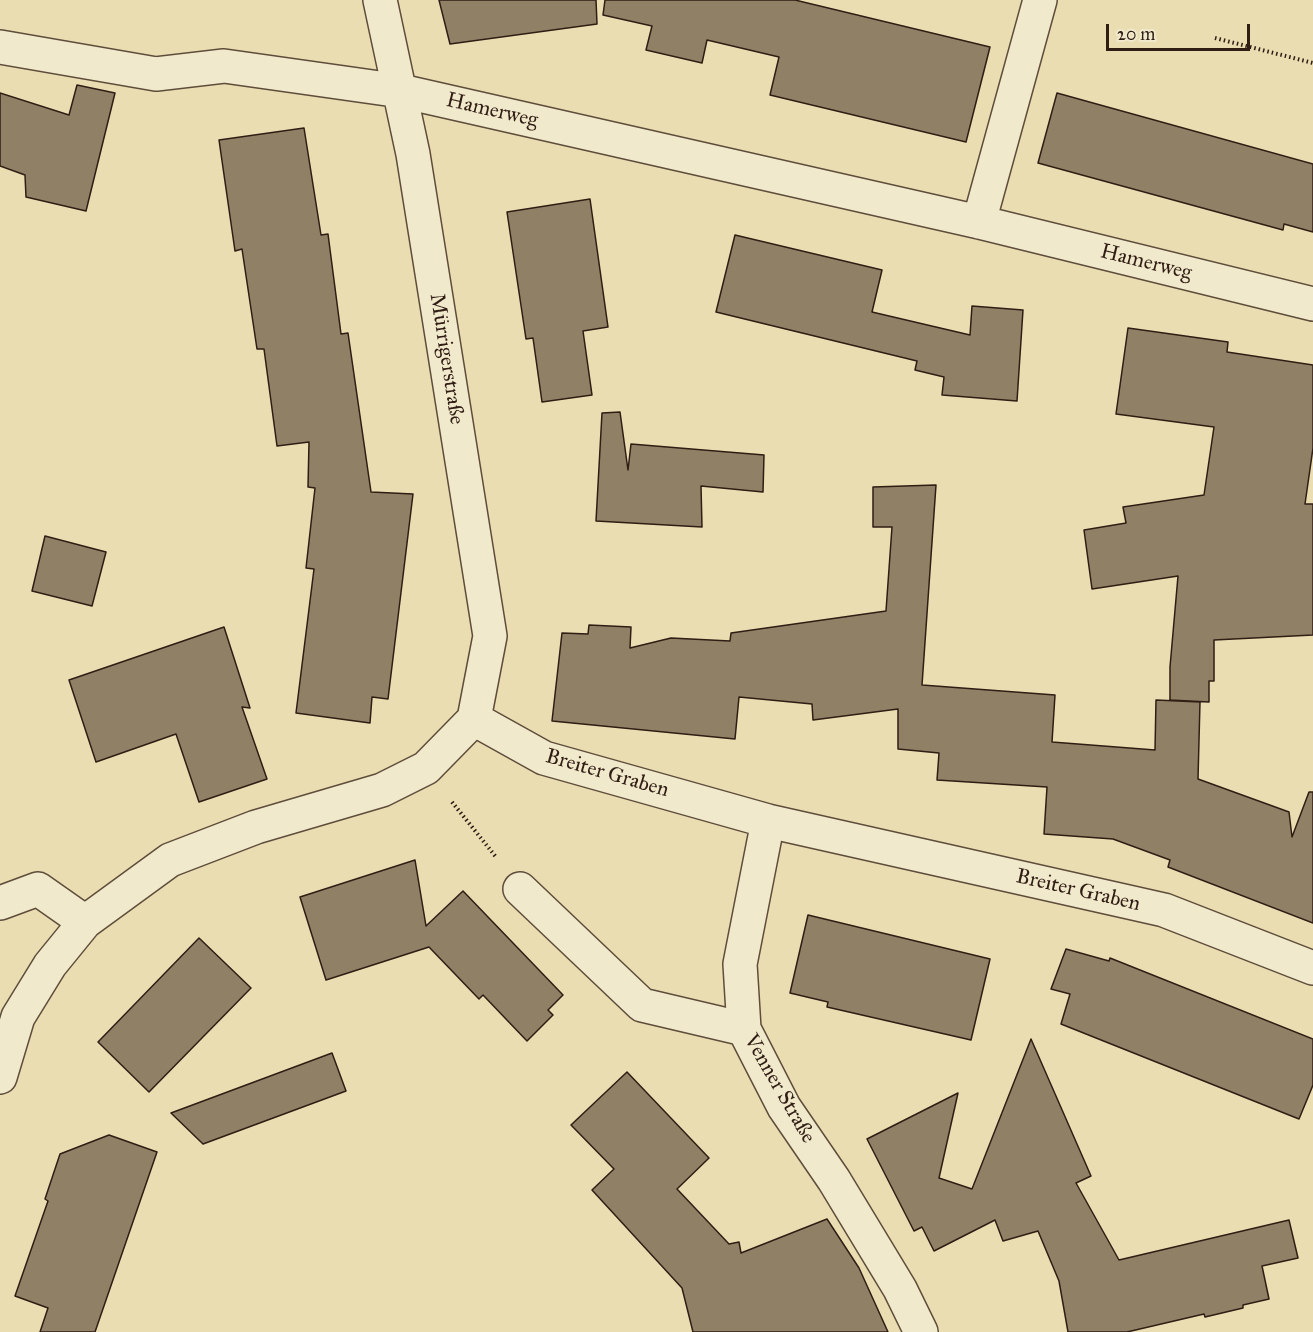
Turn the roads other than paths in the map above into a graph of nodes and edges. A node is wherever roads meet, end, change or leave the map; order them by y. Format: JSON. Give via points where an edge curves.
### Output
{"nodes":[{"id":1,"x":380,"y":0,"type":"edge"},
{"id":2,"x":1040,"y":0,"type":"edge"},
{"id":3,"x":0,"y":46,"type":"edge"},
{"id":4,"x":401,"y":91,"type":"junction"},
{"id":5,"x":979,"y":222,"type":"junction"},
{"id":6,"x":1313,"y":304,"type":"edge"},
{"id":7,"x":474,"y":719,"type":"junction"},
{"id":8,"x":768,"y":820,"type":"junction"},
{"id":9,"x":520,"y":889,"type":"road end"},
{"id":10,"x":0,"y":903,"type":"edge"},
{"id":11,"x":85,"y":922,"type":"junction"},
{"id":12,"x":1313,"y":968,"type":"edge"},
{"id":13,"x":9,"y":1016,"type":"edge"},
{"id":14,"x":744,"y":1029,"type":"junction"},
{"id":15,"x":0,"y":1077,"type":"edge"},
{"id":16,"x":921,"y":1332,"type":"edge"}],
"edges":[{"from":1,"to":4,"type":"street","name":"Mürrigerstraße"},
{"from":2,"to":5,"type":"street"},
{"from":3,"to":4,"type":"street","name":"Hamerweg","via":[[156,74],[224,66]]},
{"from":4,"to":5,"type":"street","name":"Hamerweg"},
{"from":4,"to":7,"type":"street","name":"Mürrigerstraße","via":[[490,636]]},
{"from":5,"to":6,"type":"street","name":"Hamerweg"},
{"from":7,"to":8,"type":"street","name":"Breiter Graben","via":[[544,758]]},
{"from":7,"to":11,"type":"street","via":[[426,768],[382,790],[256,827],[170,860]]},
{"from":8,"to":12,"type":"street","name":"Breiter Graben","via":[[1164,910]]},
{"from":8,"to":14,"type":"street","name":"Venner Straße","via":[[740,964]]},
{"from":9,"to":14,"type":"street","via":[[642,1005]]},
{"from":10,"to":11,"type":"street","via":[[38,889]]},
{"from":11,"to":13,"type":"street"},
{"from":13,"to":15,"type":"street"},
{"from":14,"to":16,"type":"street","name":"Venner Straße","via":[[784,1107],[834,1180],[900,1289]]}]}
